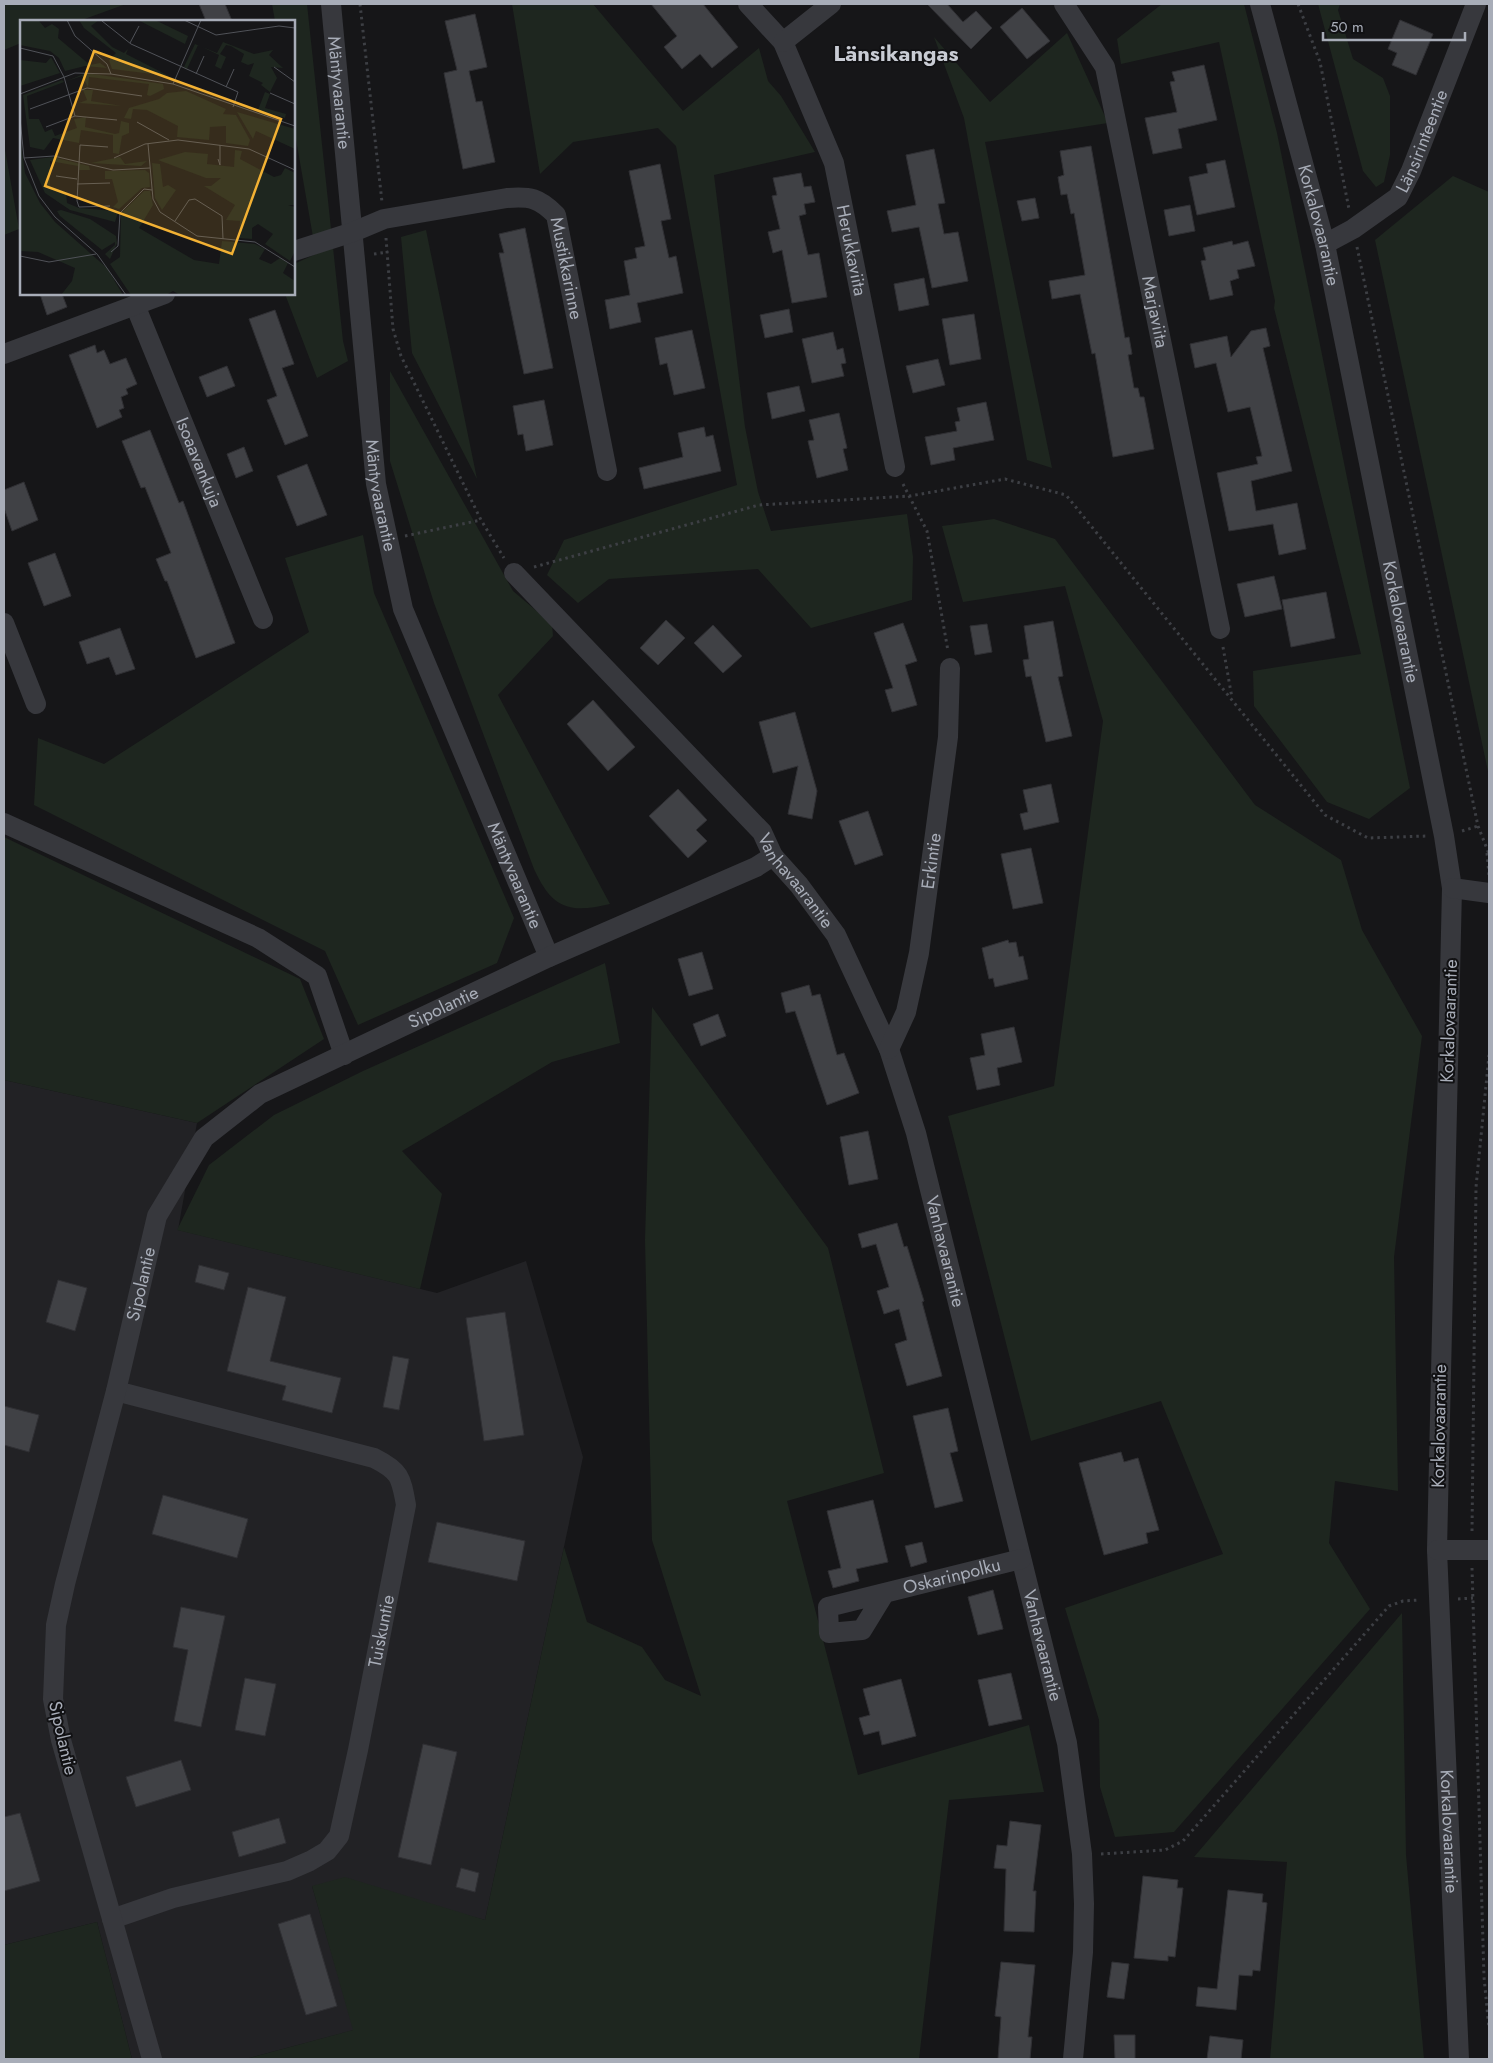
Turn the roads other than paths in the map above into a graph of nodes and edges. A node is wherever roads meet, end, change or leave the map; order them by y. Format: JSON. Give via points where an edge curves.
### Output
{"nodes":[{"id":1,"x":331,"y":4,"type":"edge"},
{"id":2,"x":748,"y":4,"type":"edge"},
{"id":3,"x":831,"y":4,"type":"edge"},
{"id":4,"x":1064,"y":4,"type":"edge"},
{"id":5,"x":1260,"y":4,"type":"edge"},
{"id":6,"x":1476,"y":4,"type":"edge"},
{"id":7,"x":783,"y":42,"type":"junction"},
{"id":8,"x":353,"y":232,"type":"junction"},
{"id":9,"x":1324,"y":244,"type":"junction"},
{"id":10,"x":295,"y":251,"type":"edge"},
{"id":11,"x":162,"y":295,"type":"edge"},
{"id":12,"x":135,"y":306,"type":"junction"},
{"id":13,"x":4,"y":354,"type":"edge"},
{"id":14,"x":895,"y":467,"type":"dead end"},
{"id":15,"x":607,"y":471,"type":"dead end"},
{"id":16,"x":514,"y":573,"type":"road end"},
{"id":17,"x":263,"y":619,"type":"dead end"},
{"id":18,"x":4,"y":623,"type":"edge"},
{"id":19,"x":1220,"y":629,"type":"road end"},
{"id":20,"x":950,"y":668,"type":"road end"},
{"id":21,"x":36,"y":704,"type":"dead end"},
{"id":22,"x":4,"y":823,"type":"edge"},
{"id":23,"x":774,"y":856,"type":"junction"},
{"id":24,"x":1452,"y":888,"type":"junction"},
{"id":25,"x":1489,"y":893,"type":"edge"},
{"id":26,"x":550,"y":957,"type":"junction"},
{"id":27,"x":889,"y":1049,"type":"junction"},
{"id":28,"x":344,"y":1055,"type":"junction"},
{"id":29,"x":116,"y":1391,"type":"junction"},
{"id":30,"x":1437,"y":1550,"type":"junction"},
{"id":31,"x":1489,"y":1550,"type":"edge"},
{"id":32,"x":1021,"y":1559,"type":"junction"},
{"id":33,"x":884,"y":1594,"type":"dead end"},
{"id":34,"x":112,"y":1920,"type":"junction"},
{"id":35,"x":152,"y":2059,"type":"edge"},
{"id":36,"x":1073,"y":2059,"type":"edge"},
{"id":37,"x":1459,"y":2059,"type":"edge"}],
"edges":[{"from":1,"to":8,"type":"street","name":"Mäntyvaarantie"},
{"from":2,"to":7,"type":"street","name":"Herukkaviita"},
{"from":3,"to":7,"type":"street"},
{"from":4,"to":19,"type":"street","name":"Marjaviita","via":[[1105,67]]},
{"from":5,"to":9,"type":"street","name":"Korkalovaarantie"},
{"from":6,"to":9,"type":"street","name":"Länsirinteentie","via":[[1398,197],[1353,229]]},
{"from":7,"to":14,"type":"street","name":"Herukkaviita","via":[[834,164]]},
{"from":8,"to":10,"type":"street","name":"Mustikkarinne"},
{"from":8,"to":15,"type":"street","name":"Mustikkarinne","via":[[384,219],[526,197],[544,202],[556,215]]},
{"from":8,"to":26,"type":"street","name":"Mäntyvaarantie","via":[[376,484],[403,609]]},
{"from":9,"to":24,"type":"street","name":"Korkalovaarantie"},
{"from":11,"to":12,"type":"street"},
{"from":12,"to":13,"type":"street"},
{"from":12,"to":17,"type":"street","name":"Isoaavankuja"},
{"from":16,"to":23,"type":"street","name":"Vanhavaarantie","via":[[762,832]]},
{"from":18,"to":21,"type":"street"},
{"from":20,"to":27,"type":"street","name":"Erkintie","via":[[948,737],[919,954],[906,1012]]},
{"from":22,"to":28,"type":"street","via":[[258,938],[317,976]]},
{"from":23,"to":26,"type":"street","name":"Sipolantie","via":[[756,867]]},
{"from":23,"to":27,"type":"street","name":"Vanhavaarantie","via":[[836,935]]},
{"from":24,"to":25,"type":"street"},
{"from":24,"to":30,"type":"street","name":"Korkalovaarantie"},
{"from":26,"to":28,"type":"street","name":"Sipolantie"},
{"from":27,"to":32,"type":"street","name":"Vanhavaarantie","via":[[916,1133]]},
{"from":28,"to":29,"type":"street","name":"Sipolantie","via":[[260,1094],[204,1138],[157,1216]]},
{"from":29,"to":34,"type":"street","name":"Sipolantie","via":[[56,1626],[53,1698],[61,1740]]},
{"from":29,"to":34,"type":"street","name":"Tuiskuntie","via":[[374,1458],[393,1468],[402,1484],[406,1505],[339,1836],[327,1851],[286,1871],[173,1898]]},
{"from":30,"to":31,"type":"street"},
{"from":30,"to":37,"type":"street","name":"Korkalovaarantie"},
{"from":32,"to":33,"type":"street","name":"Oskarinpolku"},
{"from":32,"to":36,"type":"street","name":"Vanhavaarantie","via":[[1068,1743],[1082,1854],[1083,1952]]},
{"from":34,"to":35,"type":"street","name":"Sipolantie"}]}
